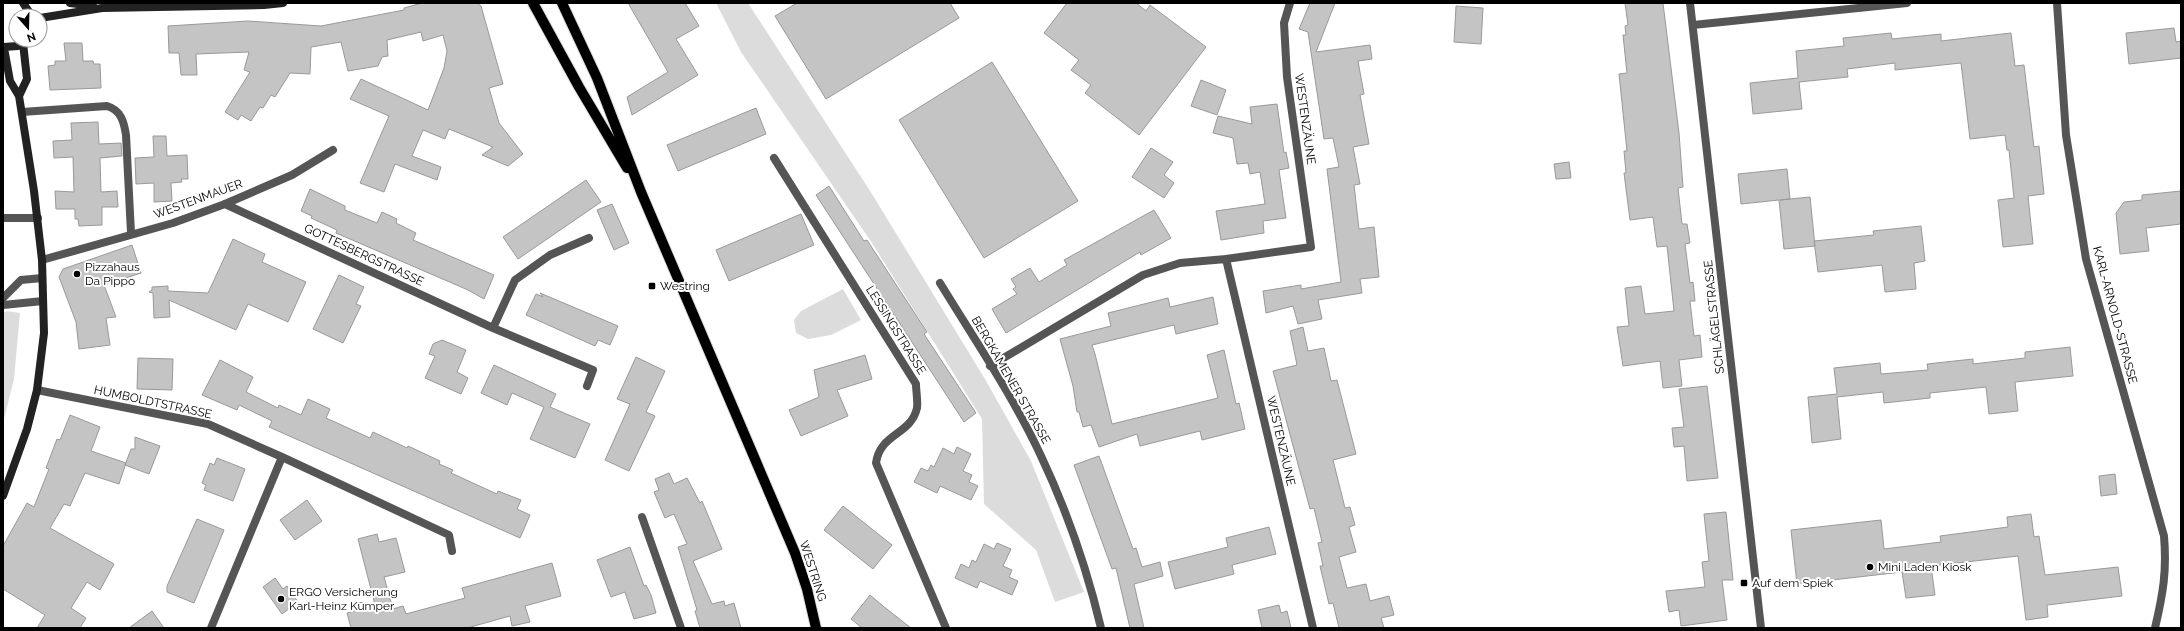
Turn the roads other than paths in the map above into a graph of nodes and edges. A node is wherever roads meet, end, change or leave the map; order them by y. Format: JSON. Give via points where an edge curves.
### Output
{"nodes":[{"id":1,"x":23,"y":3,"type":"edge"},
{"id":2,"x":31,"y":3,"type":"edge"},
{"id":3,"x":70,"y":3,"type":"edge"},
{"id":4,"x":283,"y":3,"type":"edge"},
{"id":5,"x":533,"y":3,"type":"edge"},
{"id":6,"x":562,"y":3,"type":"edge"},
{"id":7,"x":1290,"y":3,"type":"edge"},
{"id":8,"x":1690,"y":3,"type":"edge"},
{"id":9,"x":1907,"y":3,"type":"edge"},
{"id":10,"x":2057,"y":3,"type":"edge"},
{"id":11,"x":102,"y":8,"type":"junction"},
{"id":12,"x":48,"y":17,"type":"edge"},
{"id":13,"x":1693,"y":25,"type":"junction"},
{"id":14,"x":4,"y":48,"type":"edge"},
{"id":15,"x":25,"y":48,"type":"edge"},
{"id":16,"x":19,"y":96,"type":"junction"},
{"id":17,"x":22,"y":112,"type":"junction"},
{"id":18,"x":333,"y":150,"type":"dead end"},
{"id":19,"x":774,"y":158,"type":"dead end"},
{"id":20,"x":641,"y":192,"type":"junction"},
{"id":21,"x":225,"y":204,"type":"junction"},
{"id":22,"x":3,"y":218,"type":"edge"},
{"id":23,"x":38,"y":218,"type":"junction"},
{"id":24,"x":131,"y":233,"type":"junction"},
{"id":25,"x":589,"y":238,"type":"dead end"},
{"id":26,"x":1226,"y":259,"type":"junction"},
{"id":27,"x":42,"y":260,"type":"junction"},
{"id":28,"x":42,"y":278,"type":"junction"},
{"id":29,"x":940,"y":283,"type":"dead end"},
{"id":30,"x":3,"y":298,"type":"edge"},
{"id":31,"x":43,"y":301,"type":"junction"},
{"id":32,"x":3,"y":305,"type":"edge"},
{"id":33,"x":494,"y":328,"type":"junction"},
{"id":34,"x":990,"y":366,"type":"junction"},
{"id":35,"x":587,"y":386,"type":"dead end"},
{"id":36,"x":37,"y":390,"type":"junction"},
{"id":37,"x":282,"y":457,"type":"junction"},
{"id":38,"x":3,"y":496,"type":"edge"},
{"id":39,"x":642,"y":517,"type":"dead end"},
{"id":40,"x":452,"y":551,"type":"dead end"},
{"id":41,"x":211,"y":628,"type":"edge"},
{"id":42,"x":681,"y":628,"type":"edge"},
{"id":43,"x":816,"y":628,"type":"edge"},
{"id":44,"x":946,"y":628,"type":"edge"},
{"id":45,"x":1101,"y":628,"type":"edge"},
{"id":46,"x":1313,"y":628,"type":"edge"},
{"id":47,"x":1761,"y":628,"type":"edge"},
{"id":48,"x":2155,"y":628,"type":"edge"}],
"edges":[{"from":1,"to":2,"type":"street"},
{"from":3,"to":11,"type":"street"},
{"from":4,"to":11,"type":"street"},
{"from":5,"to":20,"type":"main road","name":"WESTRING"},
{"from":6,"to":20,"type":"main road","name":"WESTRING","via":[[597,78]]},
{"from":7,"to":26,"type":"street","name":"WESTENZÄUNE","via":[[1284,23],[1287,77],[1311,247]]},
{"from":8,"to":13,"type":"street","name":"SCHLÄGELSTRASSE"},
{"from":9,"to":13,"type":"street"},
{"from":10,"to":48,"type":"street","name":"KARL-ARNOLD-STRASSE","via":[[2066,135],[2086,259],[2164,536],[2165,584]]},
{"from":11,"to":12,"type":"street"},
{"from":13,"to":47,"type":"street","name":"SCHLÄGELSTRASSE"},
{"from":14,"to":16,"type":"street","via":[[10,81]]},
{"from":15,"to":16,"type":"street","via":[[27,78]]},
{"from":16,"to":17,"type":"street"},
{"from":17,"to":23,"type":"street"},
{"from":17,"to":24,"type":"street","via":[[107,106],[120,114],[126,135]]},
{"from":18,"to":21,"type":"street","name":"WESTENMAUER","via":[[292,175]]},
{"from":19,"to":44,"type":"street","name":"LESSINGSTRASSE","via":[[916,384],[917,409],[905,429],[886,441],[878,453],[876,463]]},
{"from":20,"to":43,"type":"main road","name":"WESTRING","via":[[795,553]]},
{"from":21,"to":24,"type":"street","name":"WESTENMAUER","via":[[173,223]]},
{"from":21,"to":33,"type":"street","name":"GOTTESBERGSTRASSE"},
{"from":22,"to":23,"type":"street"},
{"from":23,"to":27,"type":"street"},
{"from":24,"to":27,"type":"street","name":"WESTENMAUER"},
{"from":25,"to":33,"type":"street","via":[[550,255],[515,280]]},
{"from":26,"to":34,"type":"street","name":"WESTENZÄUNE","via":[[1180,263],[1143,275]]},
{"from":26,"to":46,"type":"street","name":"WESTENZÄUNE"},
{"from":27,"to":28,"type":"street"},
{"from":28,"to":30,"type":"street","via":[[21,280]]},
{"from":28,"to":31,"type":"street"},
{"from":29,"to":34,"type":"street","name":"BERGKAMENER STRASSE"},
{"from":31,"to":32,"type":"street"},
{"from":31,"to":36,"type":"street","via":[[43,346]]},
{"from":33,"to":35,"type":"street","name":"GOTTESBERGSTRASSE","via":[[593,370]]},
{"from":34,"to":45,"type":"street","name":"BERGKAMENER STRASSE","via":[[1018,411],[1041,456],[1071,529]]},
{"from":36,"to":37,"type":"street","name":"HUMBOLDTSTRASSE","via":[[208,424]]},
{"from":36,"to":38,"type":"street","via":[[28,428]]},
{"from":37,"to":40,"type":"street","name":"HUMBOLDTSTRASSE","via":[[449,535]]},
{"from":37,"to":41,"type":"street"},
{"from":39,"to":42,"type":"street"}]}
